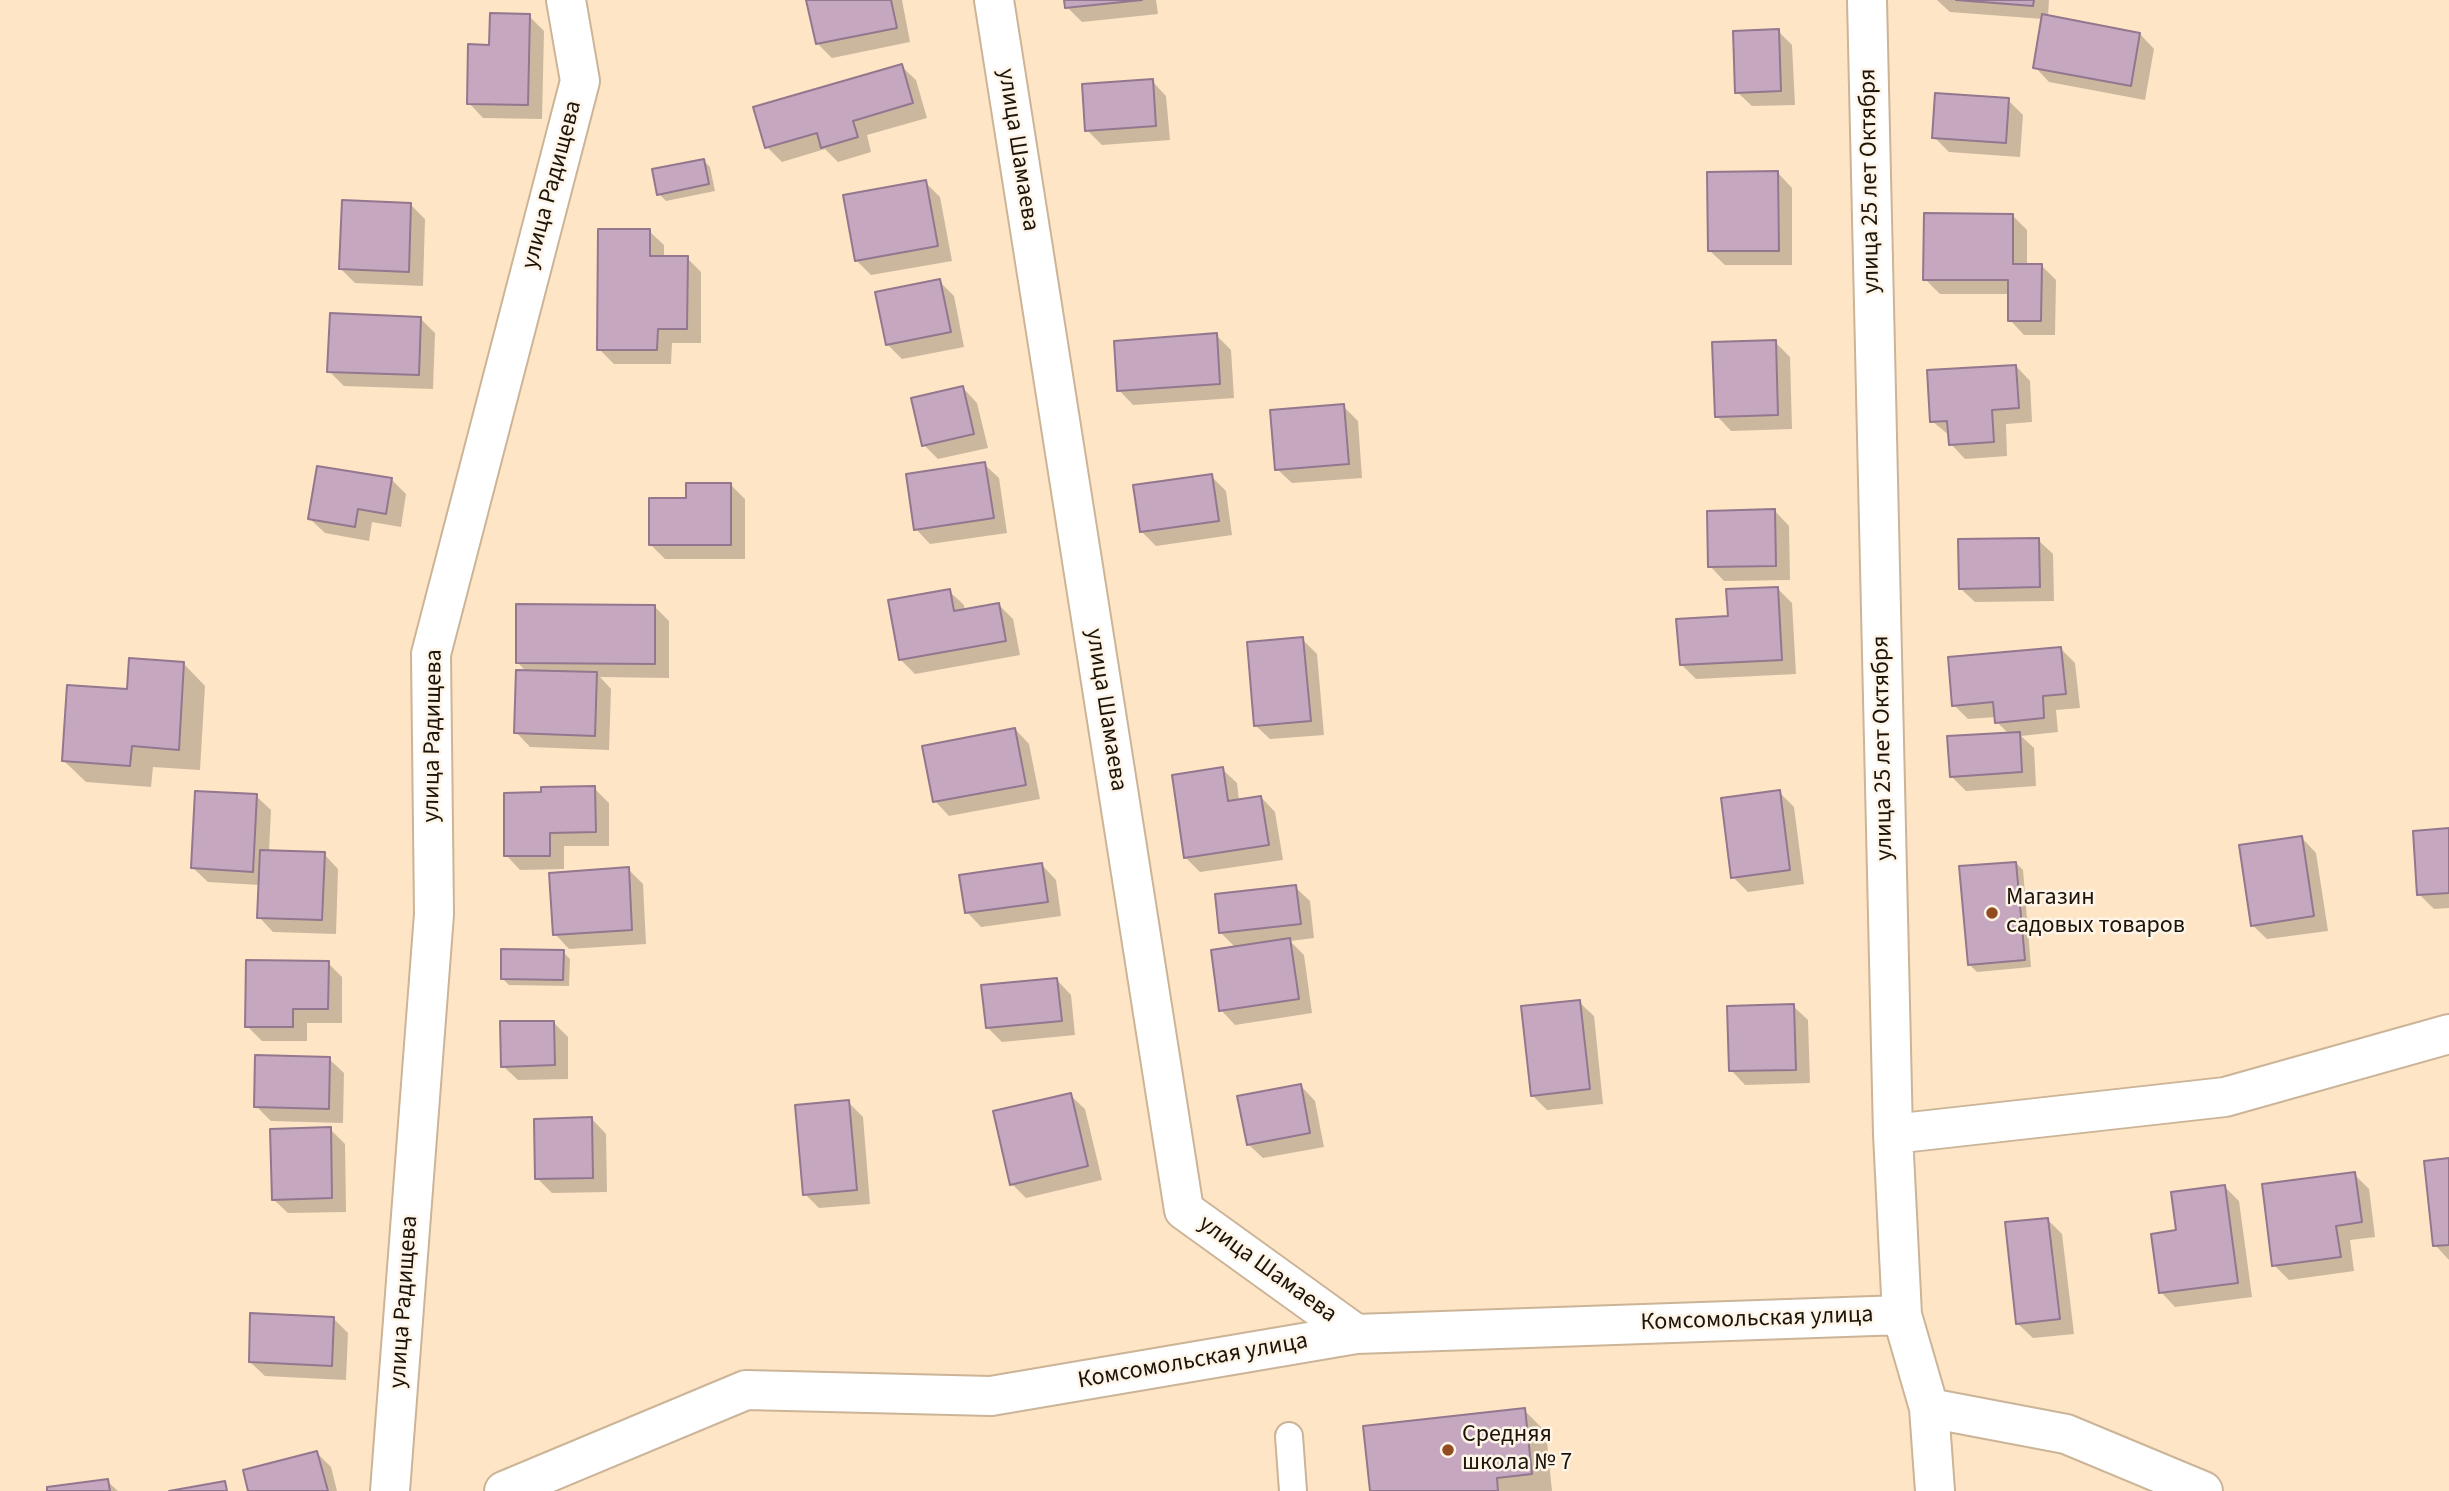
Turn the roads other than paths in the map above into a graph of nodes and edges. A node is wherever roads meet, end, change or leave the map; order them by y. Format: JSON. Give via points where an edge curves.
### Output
{"nodes":[{"id":1,"x":566,"y":0,"type":"edge"},
{"id":2,"x":994,"y":0,"type":"edge"},
{"id":3,"x":1867,"y":0,"type":"edge"},
{"id":4,"x":2449,"y":1034,"type":"edge"},
{"id":5,"x":1893,"y":1134,"type":"junction"},
{"id":6,"x":1902,"y":1315,"type":"junction"},
{"id":7,"x":1356,"y":1334,"type":"junction"},
{"id":8,"x":1929,"y":1408,"type":"junction"},
{"id":9,"x":1289,"y":1436,"type":"dead end"},
{"id":10,"x":390,"y":1491,"type":"edge"},
{"id":11,"x":504,"y":1491,"type":"edge"},
{"id":12,"x":1293,"y":1491,"type":"edge"},
{"id":13,"x":1935,"y":1491,"type":"edge"},
{"id":14,"x":2203,"y":1491,"type":"edge"}],
"edges":[{"from":1,"to":10,"type":"street","name":"улица Радищева","via":[[580,81],[431,654],[434,914]]},
{"from":2,"to":7,"type":"street","name":"улица Шамаева","via":[[1184,1210]]},
{"from":3,"to":5,"type":"street","name":"улица 25 лет Октября"},
{"from":4,"to":5,"type":"street","via":[[2225,1097]]},
{"from":5,"to":6,"type":"street","name":"улица 25 лет Октября"},
{"from":6,"to":7,"type":"street","name":"Комсомольская улица"},
{"from":6,"to":8,"type":"street","name":"улица 25 лет Октября"},
{"from":7,"to":11,"type":"street","name":"Комсомольская улица","via":[[991,1396],[746,1390]]},
{"from":8,"to":13,"type":"street","name":"улица 25 лет Октября"},
{"from":8,"to":14,"type":"street","via":[[2066,1434]]},
{"from":9,"to":12,"type":"lane"}]}
